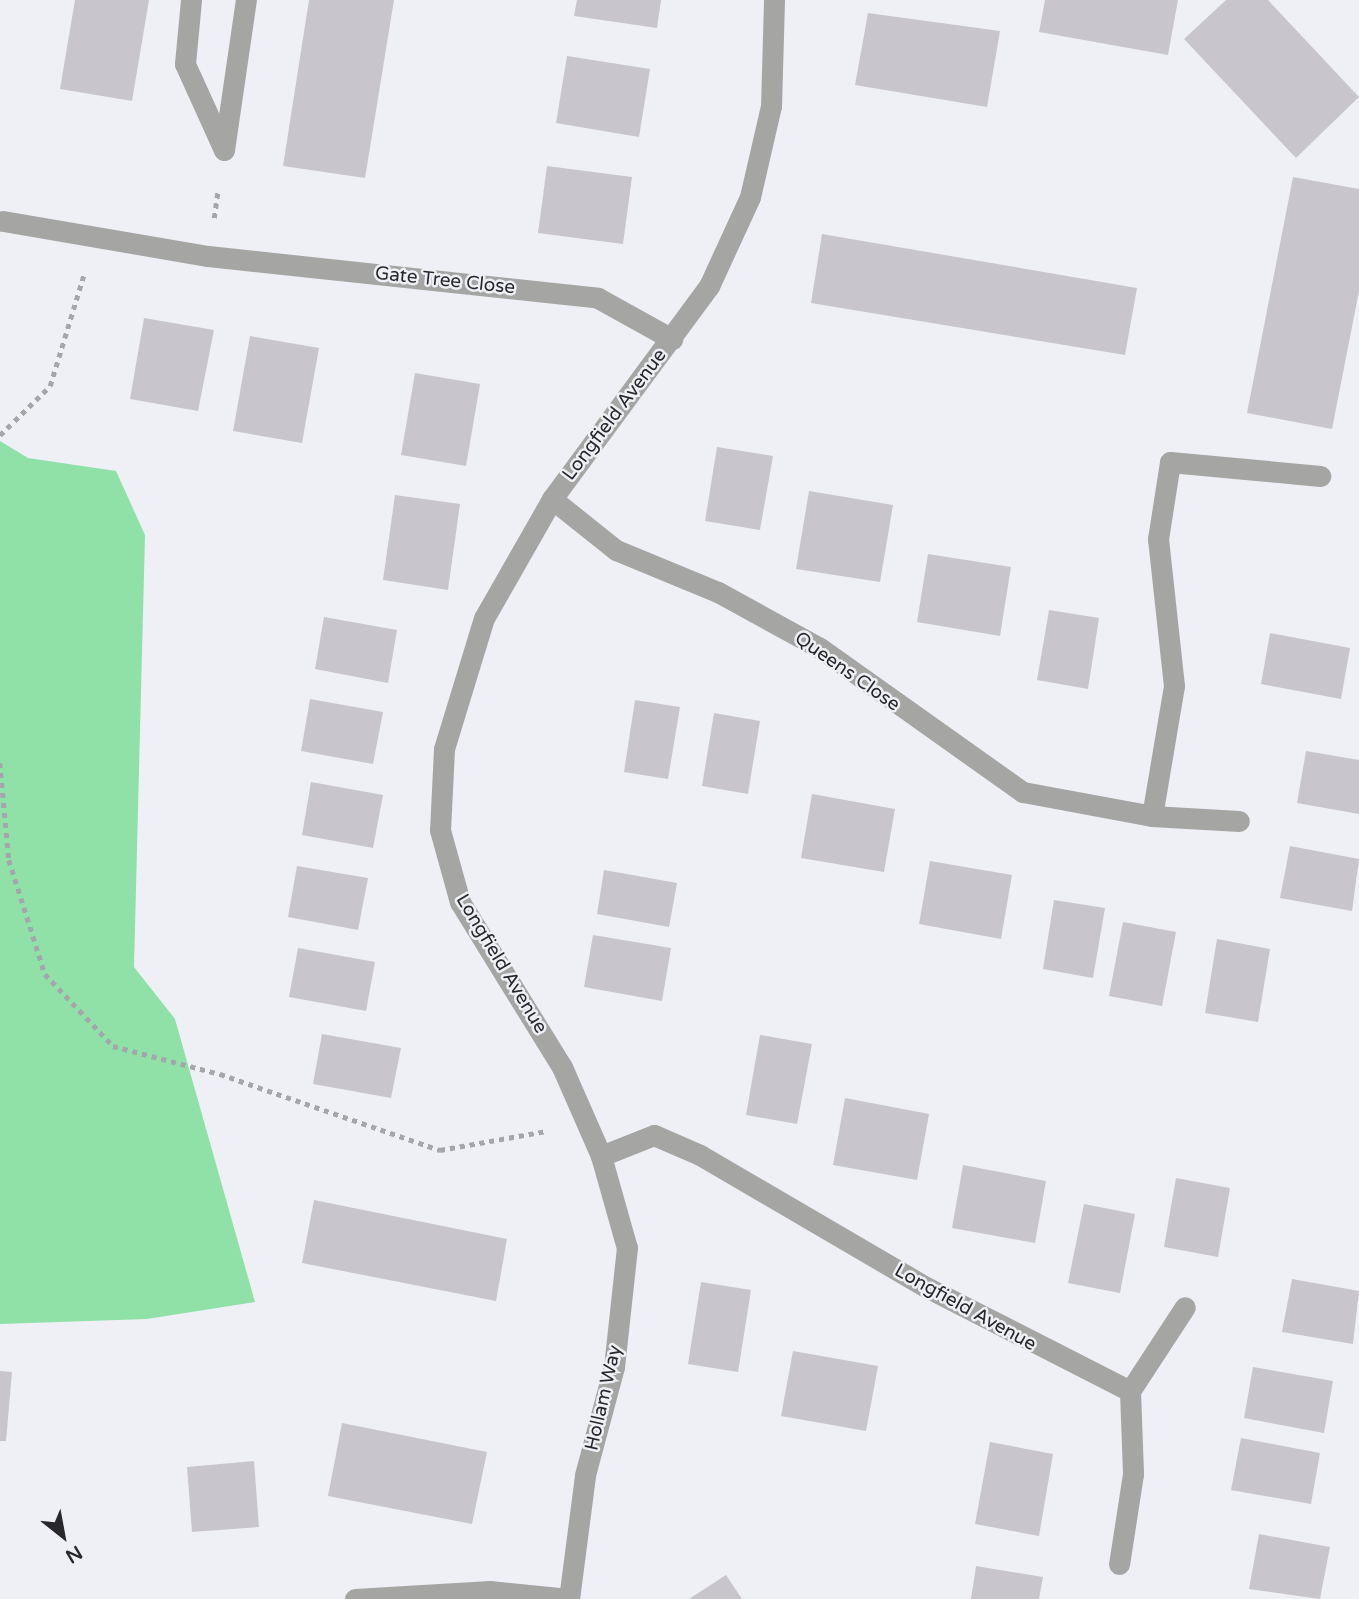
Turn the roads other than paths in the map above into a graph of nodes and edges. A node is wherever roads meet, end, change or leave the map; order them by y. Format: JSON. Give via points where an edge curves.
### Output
{"nodes":[{"id":1,"x":191,"y":0,"type":"edge"},
{"id":2,"x":246,"y":0,"type":"edge"},
{"id":3,"x":774,"y":0,"type":"edge"},
{"id":4,"x":3,"y":221,"type":"dead end"},
{"id":5,"x":672,"y":339,"type":"junction"},
{"id":6,"x":1320,"y":476,"type":"dead end"},
{"id":7,"x":552,"y":499,"type":"junction"},
{"id":8,"x":1152,"y":816,"type":"junction"},
{"id":9,"x":1239,"y":821,"type":"dead end"},
{"id":10,"x":601,"y":1156,"type":"junction"},
{"id":11,"x":1185,"y":1307,"type":"dead end"},
{"id":12,"x":1130,"y":1391,"type":"junction"},
{"id":13,"x":1119,"y":1564,"type":"dead end"},
{"id":14,"x":355,"y":1599,"type":"edge"},
{"id":15,"x":569,"y":1599,"type":"edge"}],
"edges":[{"from":1,"to":2,"type":"street","via":[[185,64],[224,150]]},
{"from":3,"to":5,"type":"street","name":"Longfield Avenue","via":[[771,106],[750,197],[709,286]]},
{"from":4,"to":5,"type":"street","name":"Gate Tree Close","via":[[208,256],[598,298]]},
{"from":5,"to":7,"type":"street","name":"Longfield Avenue"},
{"from":6,"to":8,"type":"street","via":[[1170,462],[1157,539],[1174,686]]},
{"from":7,"to":8,"type":"street","name":"Queens Close","via":[[616,550],[718,592],[820,648],[1023,792]]},
{"from":7,"to":10,"type":"street","name":"Longfield Avenue","via":[[484,618],[444,749],[440,830],[460,902],[562,1067]]},
{"from":8,"to":9,"type":"street","name":"Queens Close"},
{"from":10,"to":12,"type":"street","name":"Longfield Avenue","via":[[654,1135],[700,1155],[928,1289]]},
{"from":10,"to":15,"type":"street","name":"Hollam Way","via":[[627,1248],[614,1367],[585,1475]]},
{"from":11,"to":12,"type":"street"},
{"from":12,"to":13,"type":"street","via":[[1133,1474]]},
{"from":14,"to":15,"type":"street","via":[[490,1591]]}]}
